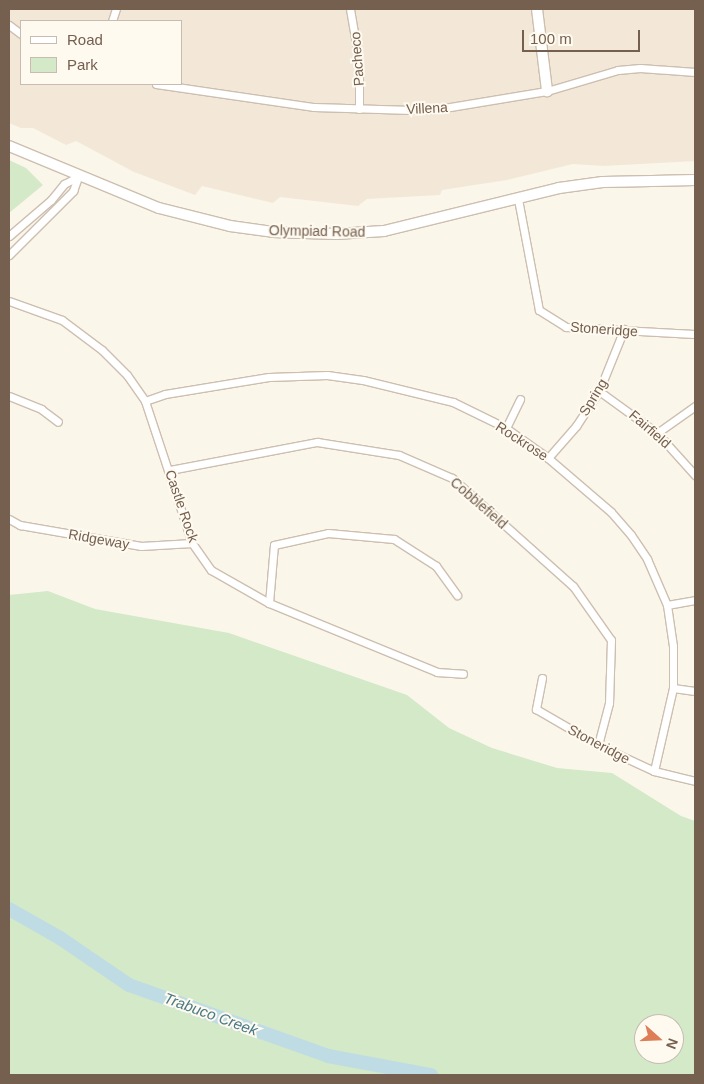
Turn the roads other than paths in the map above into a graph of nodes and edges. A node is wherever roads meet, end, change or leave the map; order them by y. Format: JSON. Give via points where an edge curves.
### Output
{"nodes":[{"id":1,"x":350,"y":9,"type":"edge"},
{"id":2,"x":537,"y":9,"type":"edge"},
{"id":3,"x":9,"y":25,"type":"edge"},
{"id":4,"x":20,"y":33,"type":"edge"},
{"id":5,"x":695,"y":72,"type":"edge"},
{"id":6,"x":162,"y":85,"type":"edge"},
{"id":7,"x":547,"y":91,"type":"junction"},
{"id":8,"x":359,"y":109,"type":"junction"},
{"id":9,"x":9,"y":146,"type":"edge"},
{"id":10,"x":78,"y":177,"type":"junction"},
{"id":11,"x":695,"y":180,"type":"edge"},
{"id":12,"x":518,"y":200,"type":"junction"},
{"id":13,"x":50,"y":201,"type":"junction"},
{"id":14,"x":58,"y":207,"type":"junction"},
{"id":15,"x":9,"y":236,"type":"edge"},
{"id":16,"x":9,"y":255,"type":"edge"},
{"id":17,"x":9,"y":301,"type":"edge"},
{"id":18,"x":624,"y":329,"type":"junction"},
{"id":19,"x":695,"y":334,"type":"edge"},
{"id":20,"x":599,"y":391,"type":"junction"},
{"id":21,"x":9,"y":396,"type":"edge"},
{"id":22,"x":520,"y":399,"type":"dead end"},
{"id":23,"x":145,"y":400,"type":"junction"},
{"id":24,"x":695,"y":406,"type":"edge"},
{"id":25,"x":58,"y":422,"type":"dead end"},
{"id":26,"x":506,"y":428,"type":"junction"},
{"id":27,"x":657,"y":433,"type":"junction"},
{"id":28,"x":548,"y":458,"type":"junction"},
{"id":29,"x":170,"y":470,"type":"junction"},
{"id":30,"x":695,"y":475,"type":"edge"},
{"id":31,"x":9,"y":519,"type":"edge"},
{"id":32,"x":192,"y":544,"type":"junction"},
{"id":33,"x":458,"y":595,"type":"dead end"},
{"id":34,"x":695,"y":600,"type":"edge"},
{"id":35,"x":269,"y":603,"type":"junction"},
{"id":36,"x":666,"y":604,"type":"junction"},
{"id":37,"x":463,"y":674,"type":"dead end"},
{"id":38,"x":542,"y":678,"type":"dead end"},
{"id":39,"x":673,"y":688,"type":"junction"},
{"id":40,"x":695,"y":691,"type":"edge"},
{"id":41,"x":598,"y":745,"type":"junction"},
{"id":42,"x":654,"y":771,"type":"junction"},
{"id":43,"x":695,"y":781,"type":"edge"}],
"edges":[{"from":1,"to":8,"type":"street","name":"Pacheco","via":[[359,61]]},
{"from":2,"to":7,"type":"main road"},
{"from":3,"to":4,"type":"street"},
{"from":5,"to":7,"type":"street","name":"Villena","via":[[640,68],[618,70]]},
{"from":6,"to":8,"type":"street","name":"Villena","via":[[279,103]]},
{"from":7,"to":8,"type":"street","name":"Villena","via":[[438,109]]},
{"from":9,"to":10,"type":"main road","name":"Olympiad Road"},
{"from":10,"to":12,"type":"main road","name":"Olympiad Road","via":[[159,208],[230,226],[272,232],[336,234],[384,231]]},
{"from":10,"to":13,"type":"street","via":[[64,184]]},
{"from":10,"to":14,"type":"street","via":[[73,191]]},
{"from":11,"to":12,"type":"main road","name":"Olympiad Road","via":[[603,182],[559,188]]},
{"from":12,"to":18,"type":"street","name":"Stoneridge","via":[[539,310],[566,327]]},
{"from":13,"to":14,"type":"street"},
{"from":13,"to":15,"type":"street"},
{"from":14,"to":16,"type":"street"},
{"from":17,"to":23,"type":"street","name":"Castle Rock","via":[[62,320],[102,350],[127,375]]},
{"from":18,"to":19,"type":"street","name":"Stoneridge","via":[[668,335]]},
{"from":18,"to":20,"type":"street","name":"Spring"},
{"from":20,"to":27,"type":"street","name":"Fairfield"},
{"from":20,"to":28,"type":"street","name":"Spring","via":[[576,426]]},
{"from":21,"to":25,"type":"street","via":[[41,409]]},
{"from":22,"to":26,"type":"street"},
{"from":23,"to":26,"type":"street","name":"Rockrose","via":[[270,377],[327,375],[363,380],[452,402]]},
{"from":23,"to":29,"type":"street","name":"Castle Rock"},
{"from":24,"to":27,"type":"street"},
{"from":26,"to":28,"type":"street","name":"Rockrose"},
{"from":27,"to":30,"type":"street","name":"Fairfield"},
{"from":28,"to":36,"type":"street","name":"Rockrose","via":[[611,512],[631,535],[647,559]]},
{"from":29,"to":32,"type":"street","name":"Castle Rock"},
{"from":29,"to":41,"type":"street","name":"Cobblefield","via":[[317,442],[400,454],[452,478],[573,586],[611,640],[609,703]]},
{"from":31,"to":32,"type":"street","name":"Ridgeway","via":[[20,525],[141,546]]},
{"from":32,"to":35,"type":"street","name":"Castle Rock","via":[[212,570]]},
{"from":33,"to":35,"type":"street","via":[[436,566],[394,539],[328,532],[274,545]]},
{"from":34,"to":36,"type":"street"},
{"from":35,"to":37,"type":"street","name":"Castle Rock","via":[[437,672]]},
{"from":36,"to":39,"type":"street","name":"Rockrose","via":[[674,646]]},
{"from":38,"to":41,"type":"street","name":"Stoneridge","via":[[536,709]]},
{"from":39,"to":40,"type":"street"},
{"from":39,"to":42,"type":"street","name":"Rockrose"},
{"from":41,"to":42,"type":"street","name":"Stoneridge"},
{"from":42,"to":43,"type":"street","name":"Stoneridge"}]}
